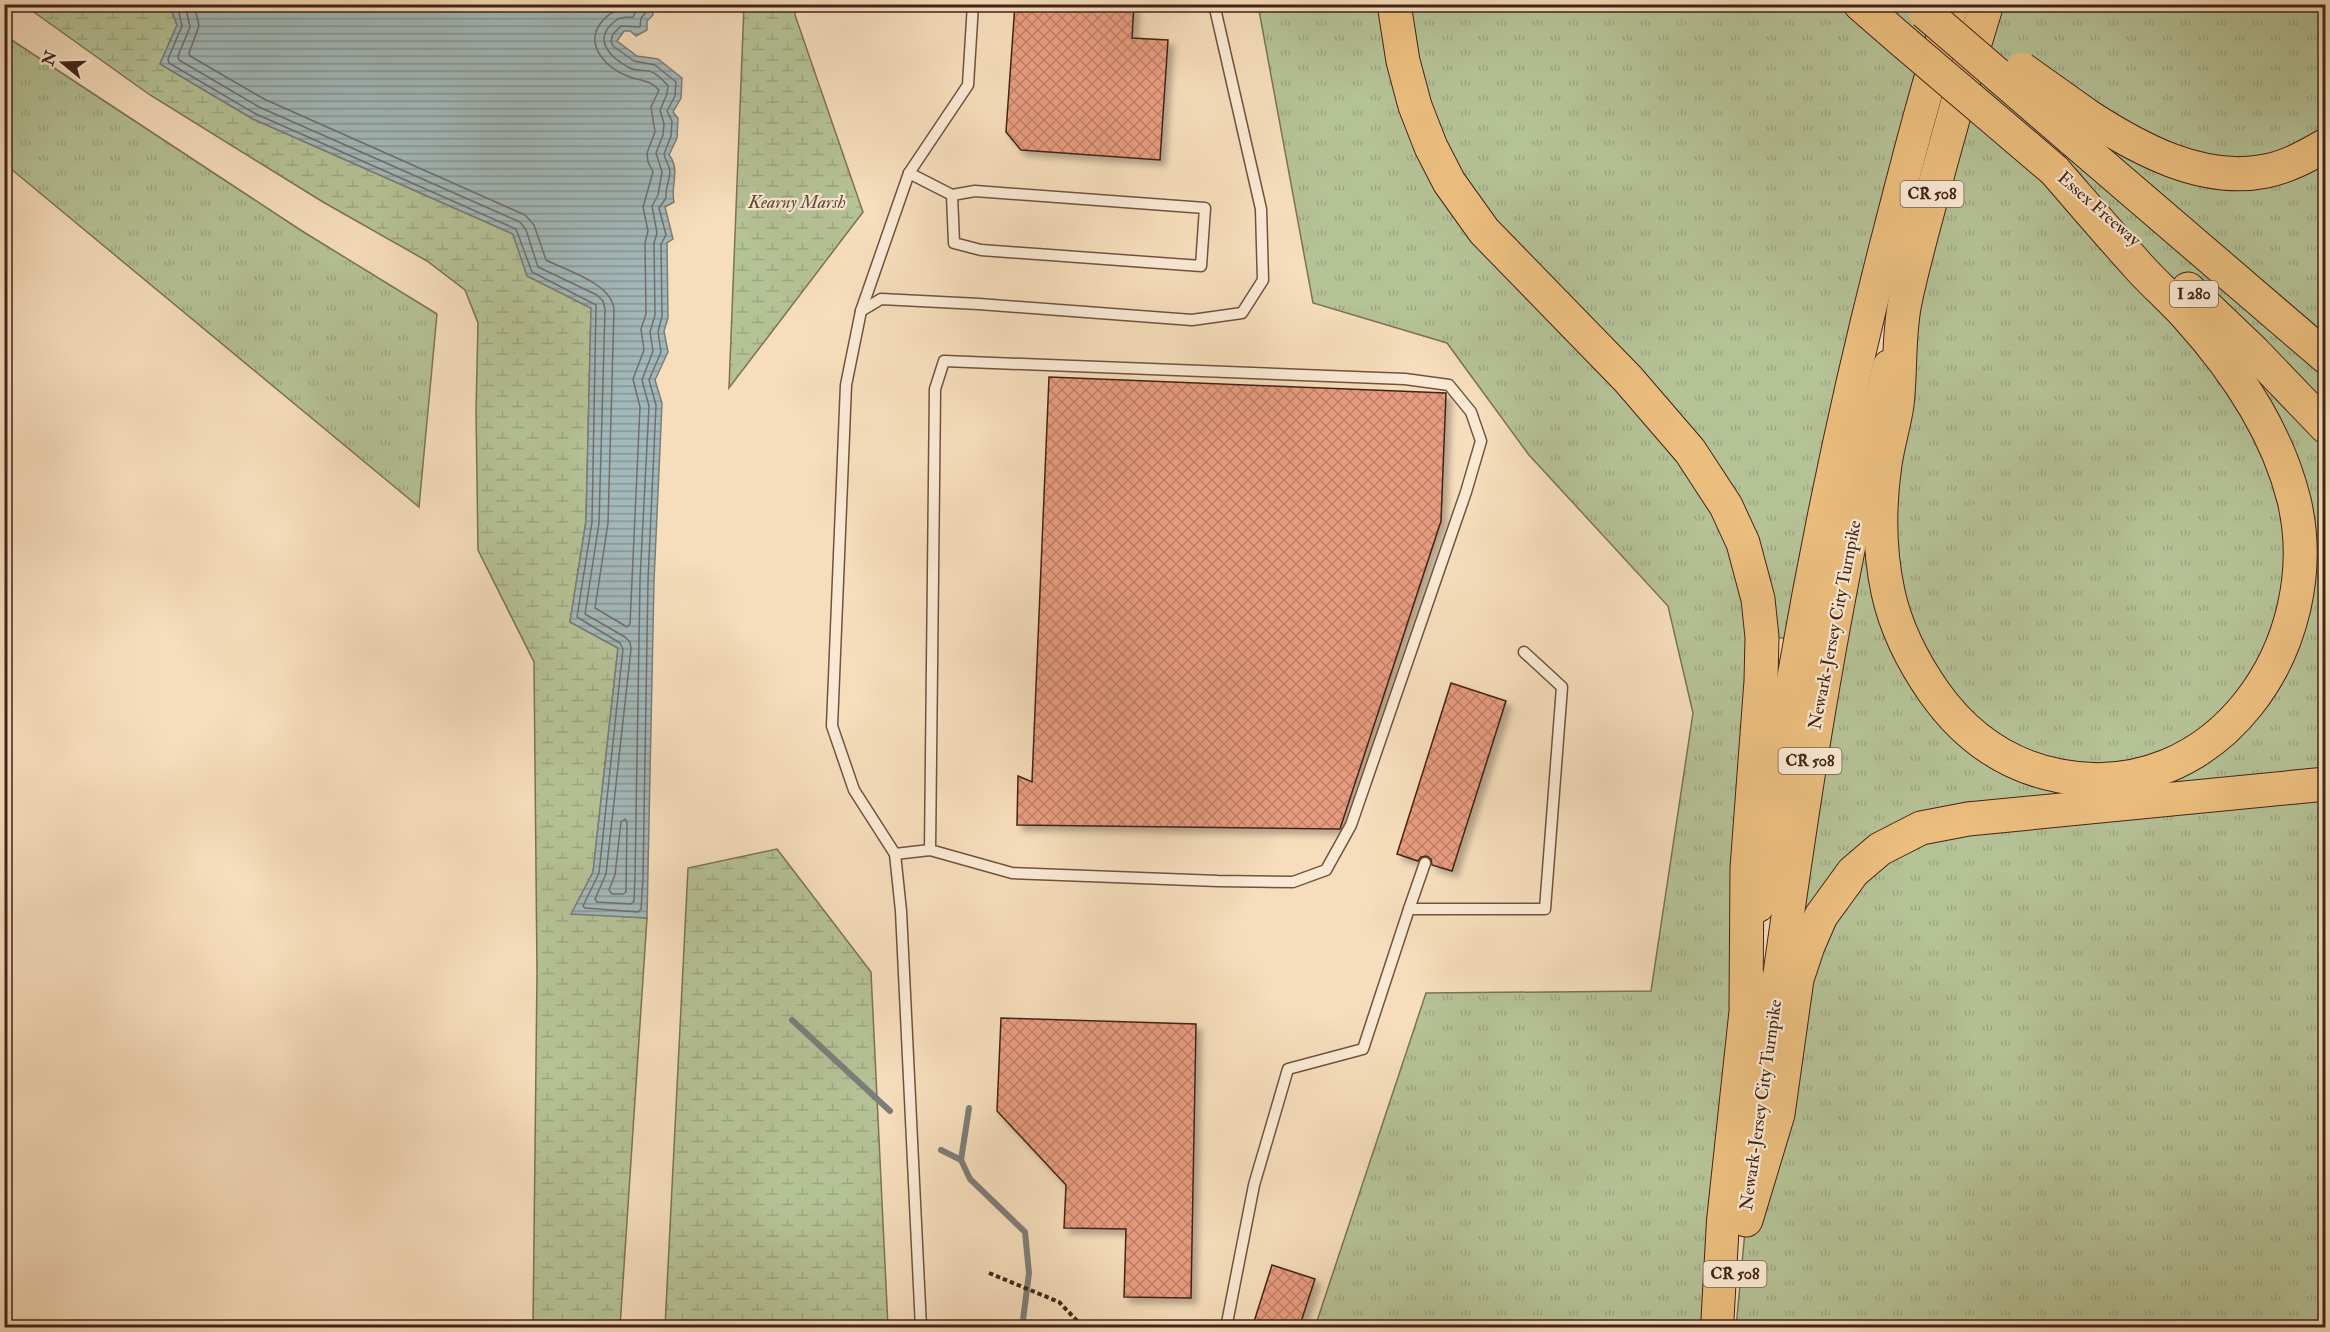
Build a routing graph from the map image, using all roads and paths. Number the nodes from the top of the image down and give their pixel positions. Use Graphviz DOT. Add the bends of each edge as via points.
graph roads {
  1 [pos="973,4"];
  2 [pos="1214,4"];
  3 [pos="1394,4"];
  4 [pos="1860,4"];
  5 [pos="1987,4"];
  6 [pos="1998,4"];
  7 [pos="1931,7"];
  8 [pos="1963,83"];
  9 [pos="2080,128"];
  10 [pos="2325,145"];
  11 [pos="2054,170"];
  12 [pos="909,173"];
  13 [pos="952,195"];
  14 [pos="1904,307"];
  15 [pos="861,311"];
  16 [pos="2325,357"];
  17 [pos="2325,427"];
  18 [pos="1524,652"];
  19 [pos="2325,784"];
  20 [pos="930,850"];
  21 [pos="895,854"];
  22 [pos="1425,863"];
  23 [pos="1409,909"];
  24 [pos="1746,1005"];
  25 [pos="1746,1220"];
  26 [pos="989,1273"];
  27 [pos="921,1328"];
  28 [pos="1084,1328"];
  29 [pos="1226,1328"];
  30 [pos="1717,1328"];
  31 [pos="1724,1328"];
  1 -- 12 [label="lane" via="968,85"];
  2 -- 15 [label="lane" via="1261,209 1263,280 1242,312 1192,320 881,300"];
  3 -- 24 [label="highway" via="1415,106 1449,182 1491,238 1628,379 1690,451 1726,506 1745,551 1758,600 1762,637 1747,868"];
  4 -- 11 [label="highway, Essex Freeway / I 280, bridge"];
  5 -- 8 [label="highway, Newark-Jersey City Turnpike / CR 508"];
  6 -- 8 [label="highway"];
  7 -- 9 [label="highway, Essex Freeway / I 280, bridge"];
  7 -- 24 [label="main road, Newark-Jersey City Turnpike / CR 508" via="1931,73 1872,299 1828,494 1780,755"];
  8 -- 14 [label="highway, Newark-Jersey City Turnpike / CR 508"];
  9 -- 10 [label="highway" via="2192,167 2223,173 2266,171"];
  9 -- 16 [label="highway, Essex Freeway / I 280"];
  11 -- 14 [label="highway" via="2227,366 2274,444 2294,503 2300,543 2299,581 2292,620 2279,655 2249,704 2197,750 2163,767 2125,776 2084,779 2049,773 2014,761 1978,740 1949,713 1924,677 1894,615 1881,540 1882,490 1896,407"];
  11 -- 17 [label="highway, Essex Freeway / I 280" via="2189,290"];
  12 -- 13 [label="lane"];
  12 -- 15 [label="lane"];
  13 -- 13 [label="lane" via="954,243 981,250 1201,266 1204,208 975,192"];
  14 -- 25 [label="main road, Newark-Jersey City Turnpike / CR 508" via="1854,529 1814,733"];
  15 -- 21 [label="lane" via="846,385 832,726 854,790"];
  18 -- 23 [label="lane" via="1562,687 1545,909"];
  19 -- 25 [label="highway" via="1968,819 1922,828 1880,849 1853,872 1836,894 1808,946 1796,988 1778,1113"];
  20 -- 20 [label="lane" via="1012,873 1293,882 1326,870 1351,825 1481,441 1471,412 1449,385 1405,379 944,361 935,389"];
  20 -- 21 [label="lane"];
  21 -- 27 [label="lane"];
  22 -- 23 [label="lane"];
  23 -- 29 [label="lane" via="1363,1049 1288,1069 1254,1185"];
  24 -- 30 [label="main road, Newark-Jersey City Turnpike / CR 508" via="1723,1221"];
  25 -- 31 [label="main road, Newark-Jersey City Turnpike / CR 508"];
  26 -- 28 [label="path" via="1059,1302"];
}
